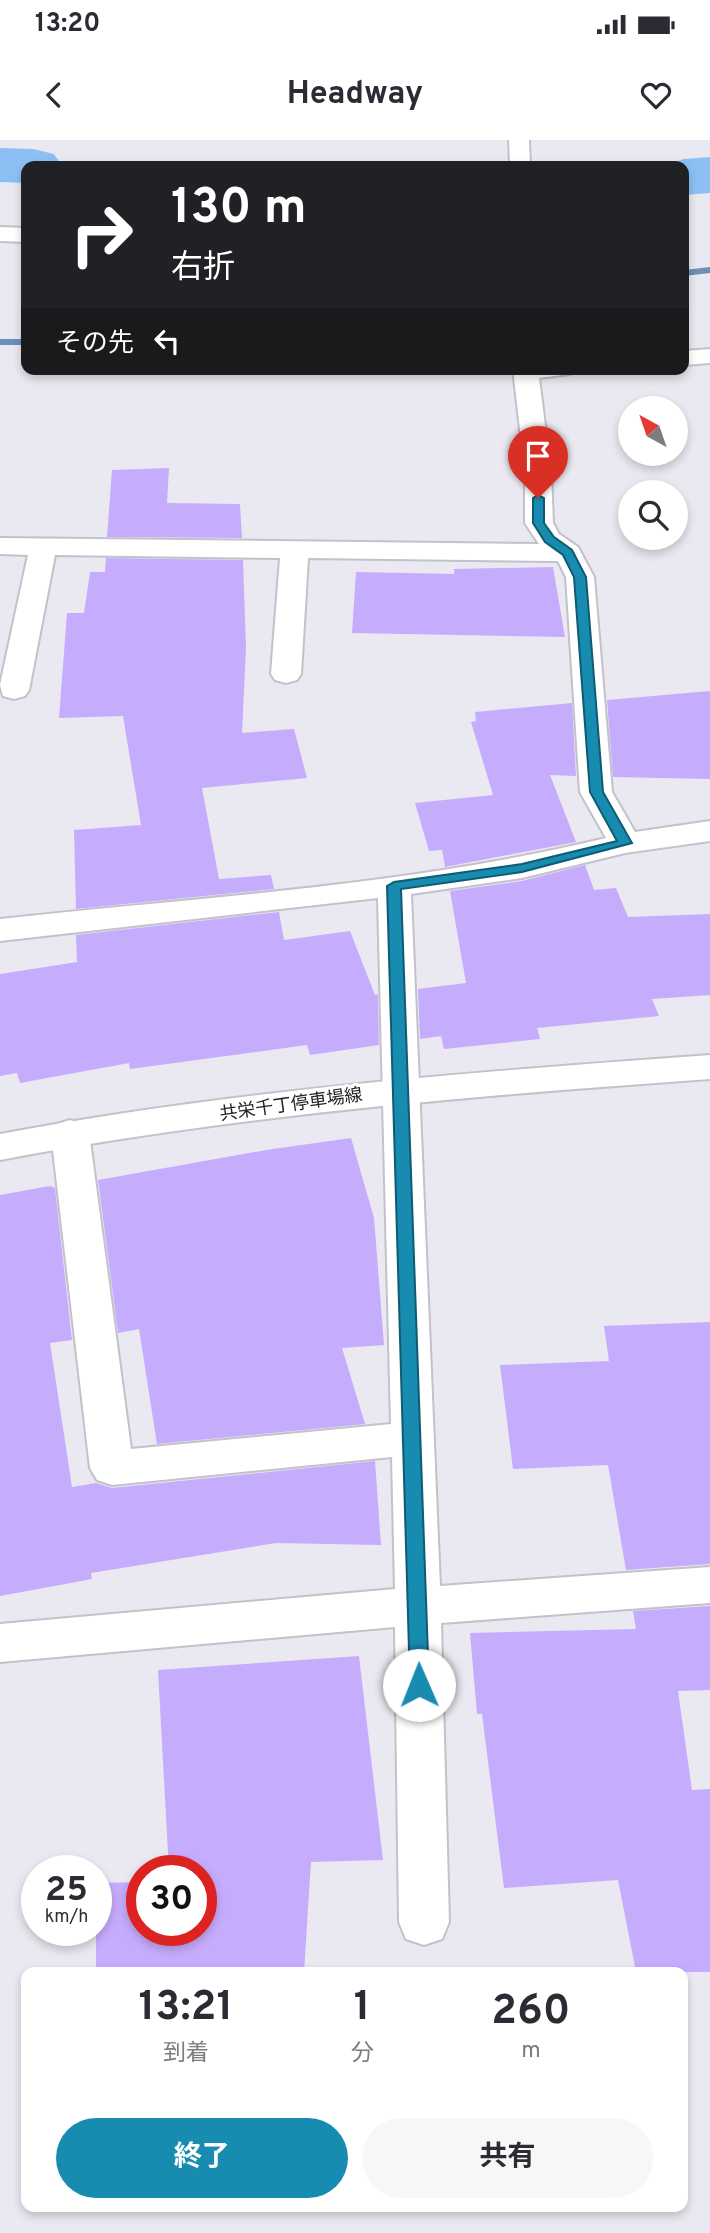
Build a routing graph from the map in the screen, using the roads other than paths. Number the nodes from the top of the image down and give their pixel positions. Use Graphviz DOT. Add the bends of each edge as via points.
graph roads {
  1 [pos="519,140"];
  2 [pos="520,161"];
  3 [pos="0,234"];
  4 [pos="21,235"];
  5 [pos="710,356"];
  6 [pos="689,358"];
  7 [pos="526,375"];
  8 [pos="0,546"];
  9 [pos="43,547"];
  10 [pos="295,550"];
  11 [pos="568,553"];
  12 [pos="286,674"];
  13 [pos="13,690"];
  14 [pos="710,831"];
  15 [pos="625,843"];
  16 [pos="394,886"];
  17 [pos="0,930"];
  18 [pos="710,1067"];
  19 [pos="401,1089"];
  20 [pos="70,1133"];
  21 [pos="0,1147"];
  22 [pos="411,1439"];
  23 [pos="710,1585"];
  24 [pos="418,1606"];
  25 [pos="0,1643"];
  26 [pos="424,1922"];
  1 -- 2 [label="street"];
  3 -- 4 [label="street"];
  5 -- 6 [label="street"];
  7 -- 11 [label="street" via="538,473 539,523 550,540"];
  8 -- 9 [label="street"];
  9 -- 10 [label="street"];
  9 -- 13 [label="street"];
  10 -- 11 [label="street"];
  10 -- 12 [label="street"];
  11 -- 15 [label="street" via="580,577 596,792"];
  14 -- 15 [label="street"];
  15 -- 16 [label="street" via="522,868"];
  16 -- 17 [label="street"];
  16 -- 19 [label="street"];
  18 -- 19 [label="street, 共栄千丁停車場線"];
  19 -- 20 [label="street, 共栄千丁停車場線"];
  19 -- 22 [label="street"];
  20 -- 21 [label="street, 共栄千丁停車場線"];
  20 -- 22 [label="street" via="111,1468"];
  22 -- 24 [label="street"];
  23 -- 24 [label="street"];
  24 -- 25 [label="street"];
  24 -- 26 [label="street"];
}
